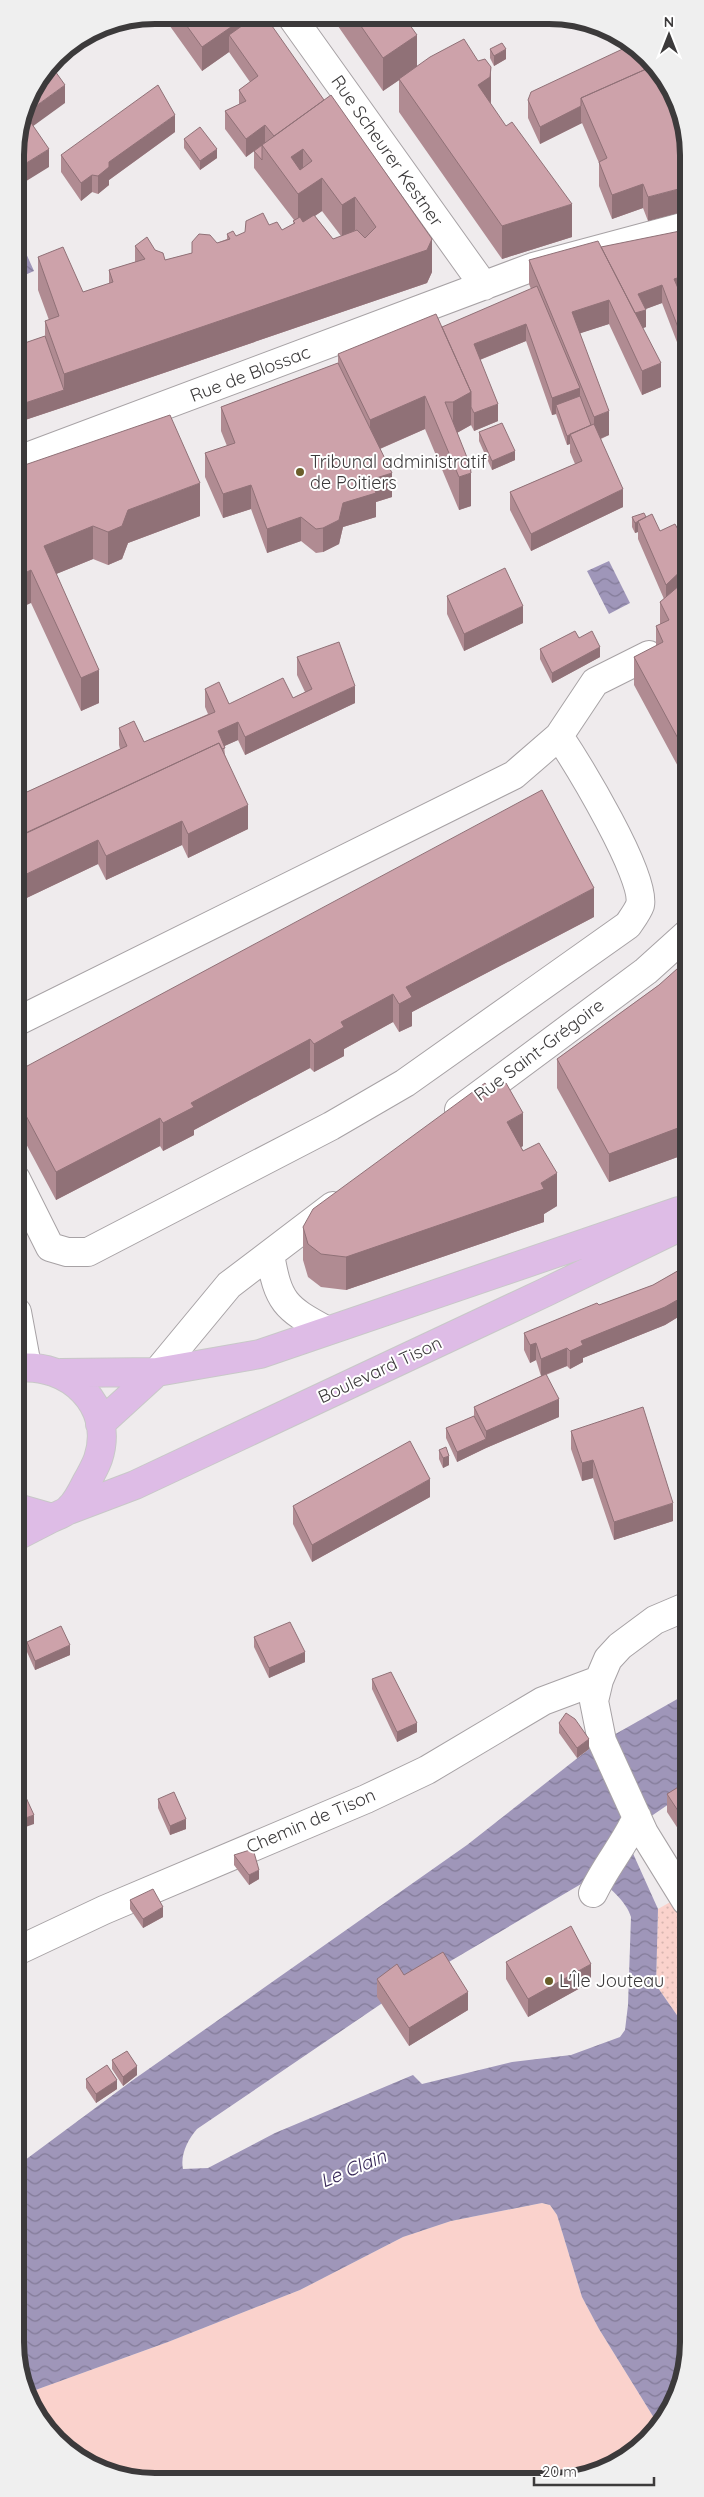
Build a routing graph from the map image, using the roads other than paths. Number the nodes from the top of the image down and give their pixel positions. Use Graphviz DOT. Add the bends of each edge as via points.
graph roads {
  1 [pos="297,24"];
  2 [pos="680,228"];
  3 [pos="484,286"];
  4 [pos="24,458"];
  5 [pos="649,655"];
  6 [pos="559,736"];
  7 [pos="680,940"];
  8 [pos="24,1018"];
  9 [pos="440,1124"];
  10 [pos="353,1191"];
  11 [pos="24,1195"];
  12 [pos="680,1211"];
  13 [pos="680,1227"];
  14 [pos="270,1254"];
  15 [pos="326,1330"];
  16 [pos="24,1367"];
  17 [pos="157,1372"];
  18 [pos="61,1373"];
  19 [pos="100,1424"];
  20 [pos="24,1509"];
  21 [pos="61,1514"];
  22 [pos="24,1532"];
  23 [pos="680,1609"];
  24 [pos="599,1680"];
  25 [pos="641,1825"];
  26 [pos="597,1886"];
  27 [pos="680,1892"];
  28 [pos="24,1948"];
  1 -- 3 [label="street, Rue Scheurer Kestner"];
  2 -- 3 [label="street, Rue de Blossac" via="533,267"];
  3 -- 4 [label="street, Rue de Blossac"];
  5 -- 6 [label="street" via="595,682"];
  6 -- 8 [label="street" via="514,775"];
  6 -- 11 [label="street" via="592,787 638,880 640,904 628,924 405,1083 331,1126 88,1252 67,1252 50,1247"];
  7 -- 9 [label="street, Rue Saint-Grégoire" via="646,970"];
  10 -- 14 [label="street"];
  12 -- 15 [label="main road"];
  13 -- 21 [label="main road, Boulevard Tison" via="135,1485"];
  14 -- 15 [label="street" via="275,1284 283,1300 299,1316"];
  14 -- 17 [label="street" via="229,1285"];
  15 -- 17 [label="main road" via="260,1354"];
  16 -- 18 [label="main road"];
  17 -- 18 [label="main road"];
  17 -- 19 [label="main road"];
  18 -- 19 [label="main road" via="82,1389 97,1411"];
  19 -- 21 [label="main road" via="98,1458 83,1490"];
  20 -- 21 [label="main road"];
  21 -- 22 [label="main road, Boulevard Tison"];
  23 -- 24 [label="street" via="655,1620 632,1636 608,1659"];
  24 -- 25 [label="street" via="594,1701 602,1741"];
  24 -- 28 [label="street, Chemin de Tison" via="543,1701 426,1770 366,1799 104,1910"];
  25 -- 26 [label="street" via="627,1840"];
  25 -- 27 [label="street"];
}
